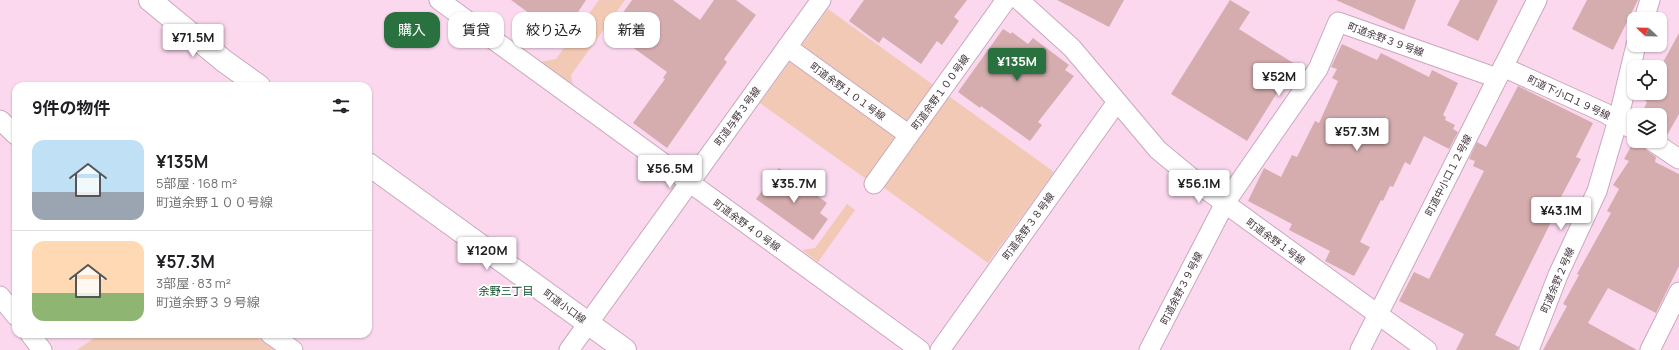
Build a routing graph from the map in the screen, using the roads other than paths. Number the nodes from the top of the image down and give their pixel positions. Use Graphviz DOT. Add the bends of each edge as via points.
graph roads {
  1 [pos="150,0"];
  2 [pos="439,0"];
  3 [pos="821,0"];
  4 [pos="1006,0"];
  5 [pos="1019,0"];
  6 [pos="1537,0"];
  7 [pos="1650,0"];
  8 [pos="1646,12"];
  9 [pos="787,47"];
  10 [pos="1634,52"];
  11 [pos="1500,73"];
  12 [pos="253,82"];
  13 [pos="1117,102"];
  14 [pos="0,120"];
  15 [pos="1618,120"];
  16 [pos="1627,126"];
  17 [pos="12,131"];
  18 [pos="909,135"];
  19 [pos="1662,148"];
  20 [pos="1679,159"];
  21 [pos="372,167"];
  22 [pos="688,183"];
  23 [pos="874,184"];
  24 [pos="1225,203"];
  25 [pos="1679,292"];
  26 [pos="0,296"];
  27 [pos="12,311"];
  28 [pos="1378,315"];
  29 [pos="587,322"];
  30 [pos="33,338"];
  31 [pos="276,338"];
  32 [pos="42,350"];
  33 [pos="293,350"];
  34 [pos="569,350"];
  35 [pos="625,350"];
  36 [pos="920,350"];
  37 [pos="940,350"];
  38 [pos="1150,350"];
  39 [pos="1360,350"];
  40 [pos="1427,350"];
  41 [pos="1529,350"];
  42 [pos="1650,350"];
  1 -- 12 [label="street"];
  2 -- 22 [label="street, 町道余野４０号線"];
  3 -- 9 [label="street, 町道与野３号線"];
  4 -- 18 [label="street, 町道余野１００号線"];
  5 -- 13 [label="street, 町道余野１号線" via="1072,48"];
  6 -- 11 [label="street, 町道中小口１２号線"];
  7 -- 8 [label="street"];
  9 -- 18 [label="street, 町道余野１０１号線"];
  9 -- 22 [label="street, 町道与野３号線"];
  10 -- 15 [label="street, 町道余野２号線"];
  11 -- 15 [label="street, 町道下小口１９号線" via="1605,112"];
  11 -- 24 [label="street, 町道余野３９号線" via="1338,22 1318,68"];
  11 -- 28 [label="street, 町道中小口１２号線"];
  13 -- 24 [label="street, 町道余野１号線" via="1158,150"];
  13 -- 37 [label="street, 町道余野３８号線"];
  14 -- 17 [label="street"];
  15 -- 16 [label="street, 町道下小口１９号線"];
  15 -- 41 [label="street, 町道余野２号線" via="1597,191 1558,275"];
  18 -- 23 [label="street, 町道余野１００号線"];
  19 -- 20 [label="street"];
  21 -- 29 [label="street, 町道小口線"];
  22 -- 29 [label="street, 町道与野３号線"];
  22 -- 36 [label="street, 町道余野４０号線"];
  24 -- 28 [label="street, 町道余野１号線"];
  24 -- 38 [label="street, 町道余野３９号線"];
  25 -- 42 [label="street"];
  26 -- 27 [label="street"];
  28 -- 39 [label="street, 町道中小口１２号線"];
  28 -- 40 [label="street, 町道余野１号線"];
  29 -- 34 [label="street, 町道与野３号線"];
  29 -- 35 [label="street, 町道小口線"];
  30 -- 32 [label="street"];
  31 -- 33 [label="street"];
}
